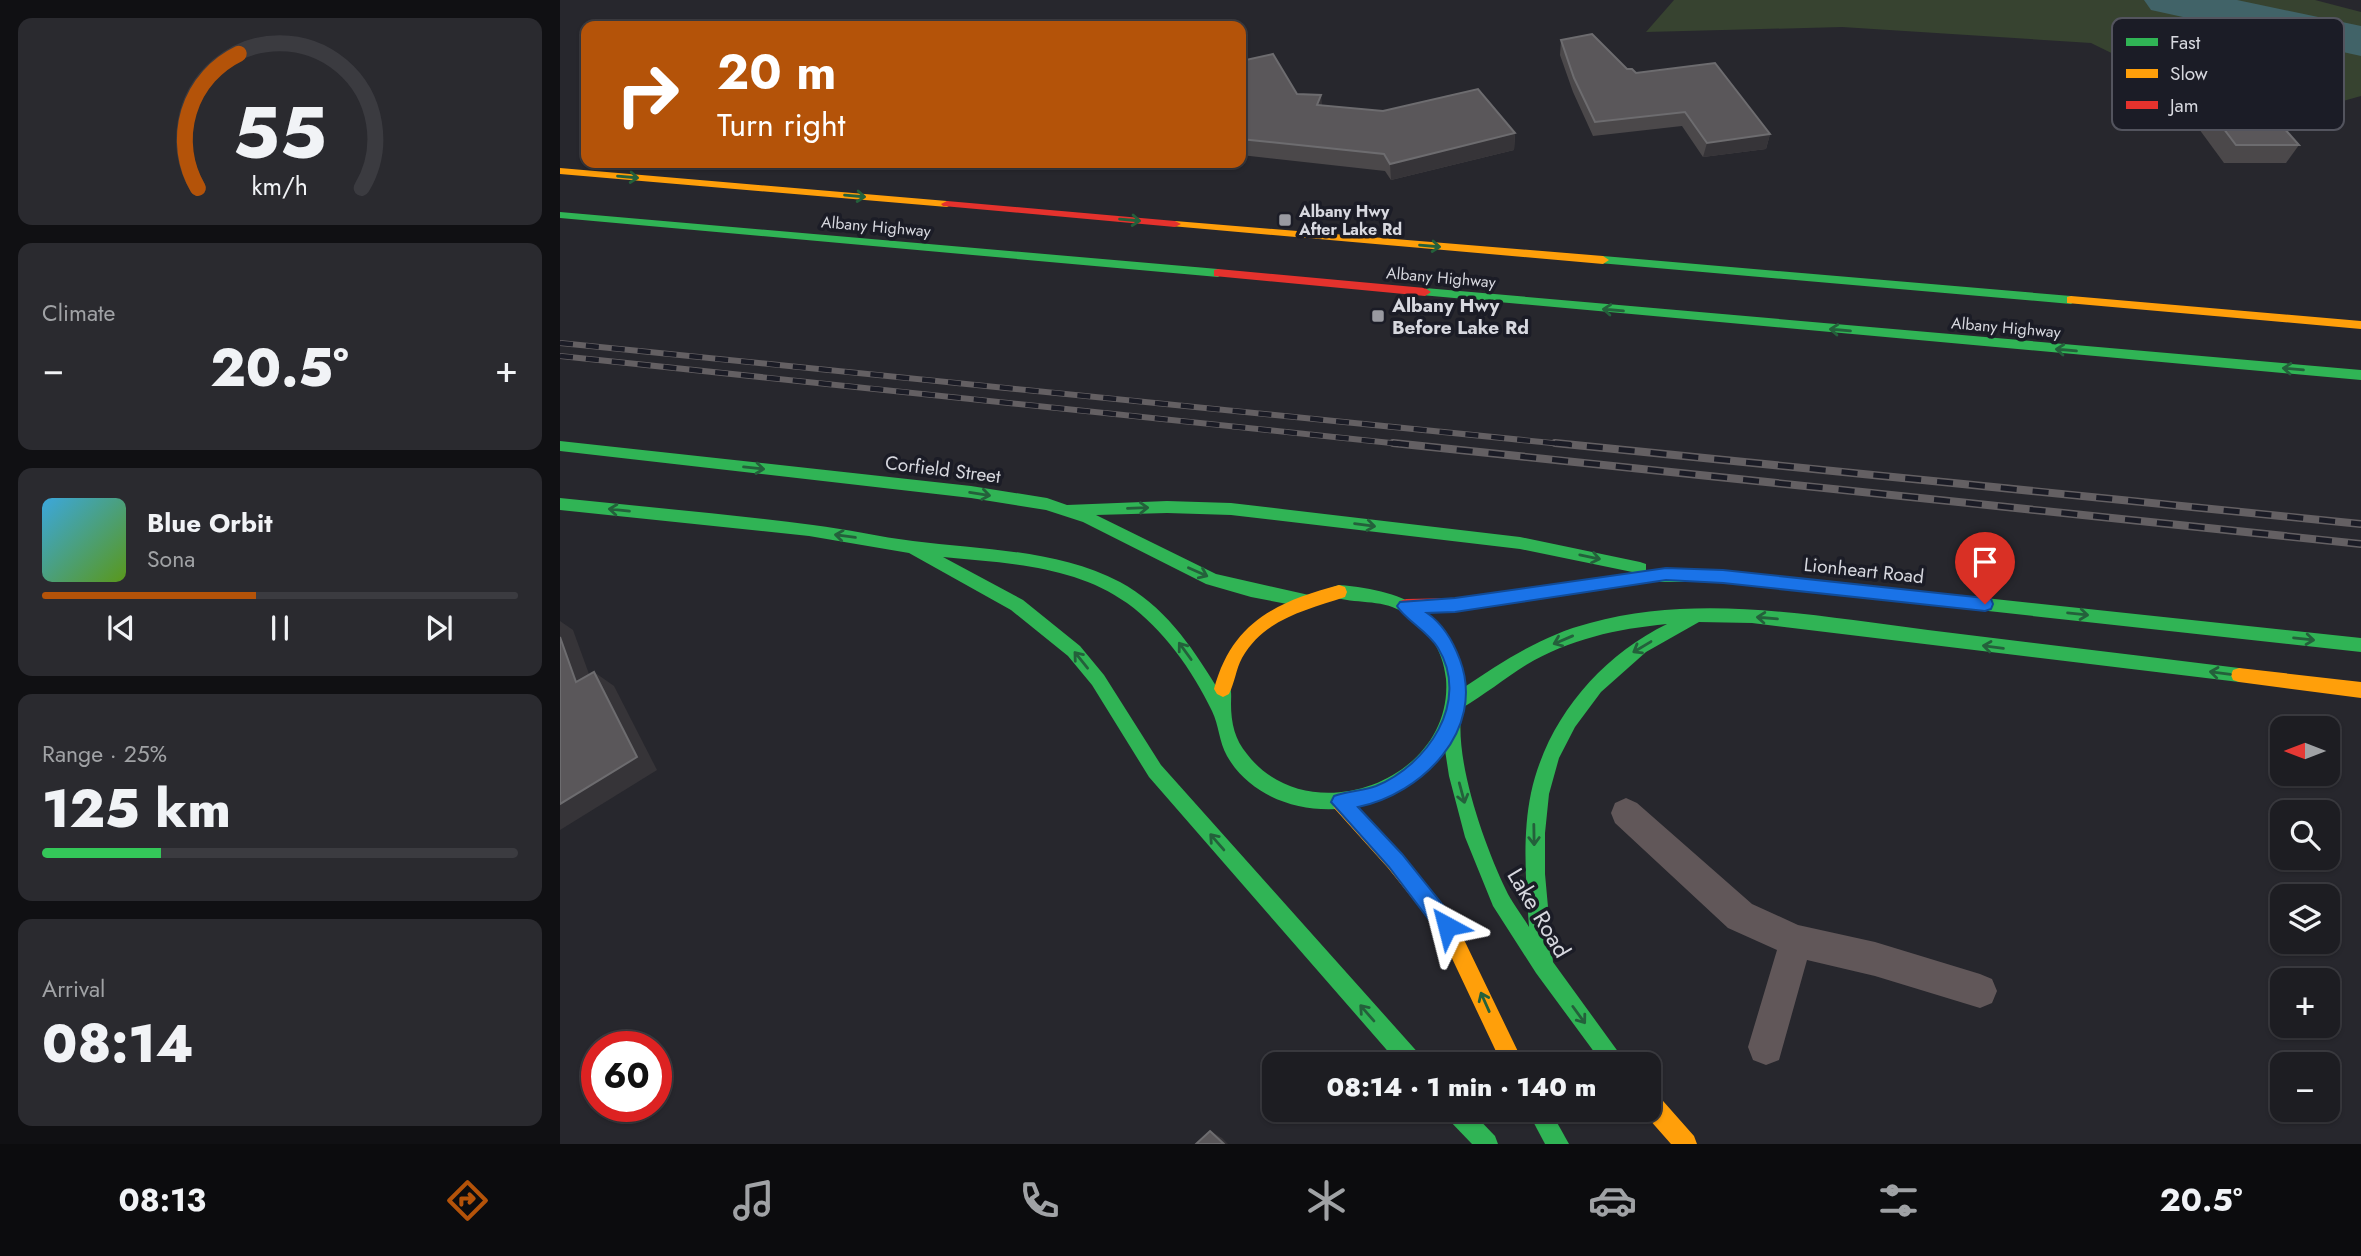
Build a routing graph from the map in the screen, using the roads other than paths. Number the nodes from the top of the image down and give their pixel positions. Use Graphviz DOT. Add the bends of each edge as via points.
graph roads {
  1 [pos="560,171"];
  2 [pos="560,215"];
  3 [pos="1075,227"];
  4 [pos="1054,260"];
  5 [pos="2361,325"];
  6 [pos="2361,375"];
  7 [pos="560,446"];
  8 [pos="560,503"];
  9 [pos="1070,510"];
  10 [pos="912,547"];
  11 [pos="1666,574"];
  12 [pos="1303,600"];
  13 [pos="1406,606"];
  14 [pos="1701,613"];
  15 [pos="2361,645"];
  16 [pos="2361,690"];
  17 [pos="1457,702"];
  18 [pos="1220,709"];
  19 [pos="1451,726"];
  20 [pos="1341,802"];
  21 [pos="1626,813"];
  22 [pos="1796,941"];
  23 [pos="1543,966"];
  24 [pos="1980,991"];
  25 [pos="1766,1047"];
  26 [pos="1402,1052"];
  27 [pos="1507,1052"];
  28 [pos="1607,1052"];
  29 [pos="1661,1116"];
  30 [pos="1466,1122"];
  31 [pos="1545,1122"];
  32 [pos="1487,1144"];
  33 [pos="1558,1144"];
  34 [pos="1686,1144"];
  1 -- 3 [label="main road, Albany Highway, one-way"];
  2 -- 4 [label="main road, Albany Highway"];
  3 -- 4 [label="main road"];
  3 -- 5 [label="main road, Albany Highway, one-way"];
  6 -- 4 [label="main road, Albany Highway, one-way"];
  7 -- 9 [label="main road, Corfield Street, one-way" via="971,492"];
  10 -- 8 [label="main road, one-way"];
  9 -- 11 [label="main road, one-way" via="1231,509 1520,543"];
  9 -- 12 [label="main road, Corfield Street, one-way" via="1202,575 1257,593"];
  18 -- 10 [label="main road, one-way" via="1170,630 1115,587 1035,559"];
  26 -- 10 [label="main road, one-way" via="1155,771 1098,680 1074,651 1017,605"];
  11 -- 13 [label="main road, Lionheart Road" via="1455,605"];
  11 -- 15 [label="main road, Lionheart Road, one-way" via="1750,579"];
  12 -- 13 [label="main road" via="1339,593 1373,595"];
  12 -- 18 [label="main road" via="1276,612 1236,653 1224,678"];
  13 -- 17 [label="main road" via="1429,623 1446,646 1456,672"];
  16 -- 14 [label="main road, one-way"];
  14 -- 17 [label="main road, one-way" via="1641,618 1583,631 1531,653"];
  14 -- 23 [label="main road, one-way" via="1634,652 1580,701 1559,730 1540,773 1534,823"];
  17 -- 19 [label="main road"];
  18 -- 20 [label="main road" via="1226,740 1243,767 1270,788 1304,800"];
  19 -- 20 [label="main road" via="1434,755 1409,778 1376,795"];
  19 -- 23 [label="main road, Lake Road, one-way" via="1474,836 1500,899"];
  27 -- 20 [label="main road, one-way" via="1447,926"];
  21 -- 22 [label="lane" via="1740,916"];
  22 -- 24 [label="lane"];
  22 -- 25 [label="lane"];
  23 -- 28 [label="main road, Lake Road, one-way"];
  29 -- 34 [label="main road"];
  30 -- 32 [label="main road"];
  31 -- 33 [label="main road"];
}
